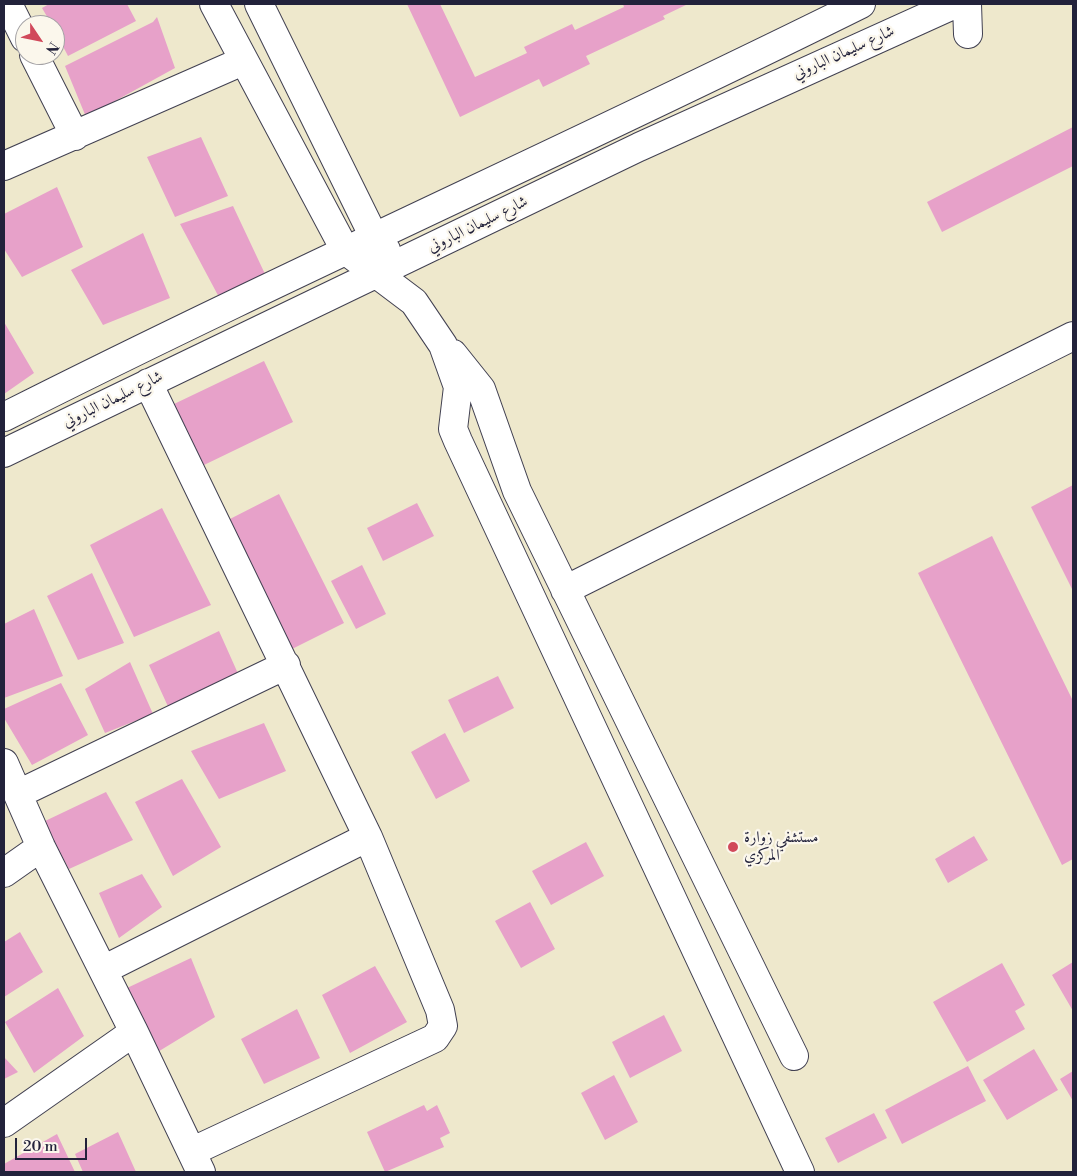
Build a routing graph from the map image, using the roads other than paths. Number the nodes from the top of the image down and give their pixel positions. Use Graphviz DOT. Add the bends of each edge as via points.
graph roads {
  1 [pos="8,4"];
  2 [pos="214,4"];
  3 [pos="259,4"];
  4 [pos="860,4"];
  5 [pos="954,4"];
  6 [pos="967,4"];
  7 [pos="827,12"];
  8 [pos="15,18"];
  9 [pos="968,34"];
  10 [pos="243,61"];
  11 [pos="39,65"];
  12 [pos="75,136"];
  13 [pos="4,166"];
  14 [pos="374,237"];
  15 [pos="345,250"];
  16 [pos="387,269"];
  17 [pos="1073,336"];
  18 [pos="443,345"];
  19 [pos="148,383"];
  20 [pos="4,417"];
  21 [pos="4,453"];
  22 [pos="565,590"];
  23 [pos="286,665"];
  24 [pos="4,763"];
  25 [pos="18,794"];
  26 [pos="368,837"];
  27 [pos="41,847"];
  28 [pos="4,873"];
  29 [pos="104,970"];
  30 [pos="134,1032"];
  31 [pos="794,1056"];
  32 [pos="4,1122"];
  33 [pos="197,1162"];
  34 [pos="800,1172"];
  1 -- 8 [label="street"];
  2 -- 10 [label="street"];
  3 -- 14 [label="street"];
  4 -- 7 [label="street, شارع سليمان الباروني"];
  5 -- 16 [label="street, شارع سليمان الباروني" via="648,143"];
  6 -- 9 [label="street"];
  7 -- 14 [label="street, شارع سليمان الباروني" via="540,160"];
  10 -- 12 [label="street"];
  10 -- 15 [label="street"];
  11 -- 12 [label="street"];
  12 -- 13 [label="street"];
  14 -- 15 [label="street, شارع سليمان الباروني"];
  14 -- 16 [label="street"];
  15 -- 16 [label="street"];
  15 -- 20 [label="street, شارع سليمان الباروني"];
  16 -- 18 [label="street"];
  16 -- 19 [label="street, شارع سليمان الباروني"];
  17 -- 22 [label="street"];
  18 -- 22 [label="street" via="464,365 481,389 517,492"];
  18 -- 34 [label="street" via="458,387 454,429 458,442"];
  19 -- 21 [label="street, شارع سليمان الباروني"];
  19 -- 23 [label="street"];
  22 -- 31 [label="street"];
  23 -- 25 [label="street"];
  23 -- 26 [label="street"];
  24 -- 25 [label="street"];
  25 -- 27 [label="street"];
  26 -- 29 [label="street"];
  26 -- 33 [label="street" via="440,1010 442,1026 435,1038"];
  27 -- 28 [label="street"];
  27 -- 29 [label="street"];
  29 -- 30 [label="street"];
  30 -- 32 [label="street"];
  30 -- 33 [label="street"];
}
